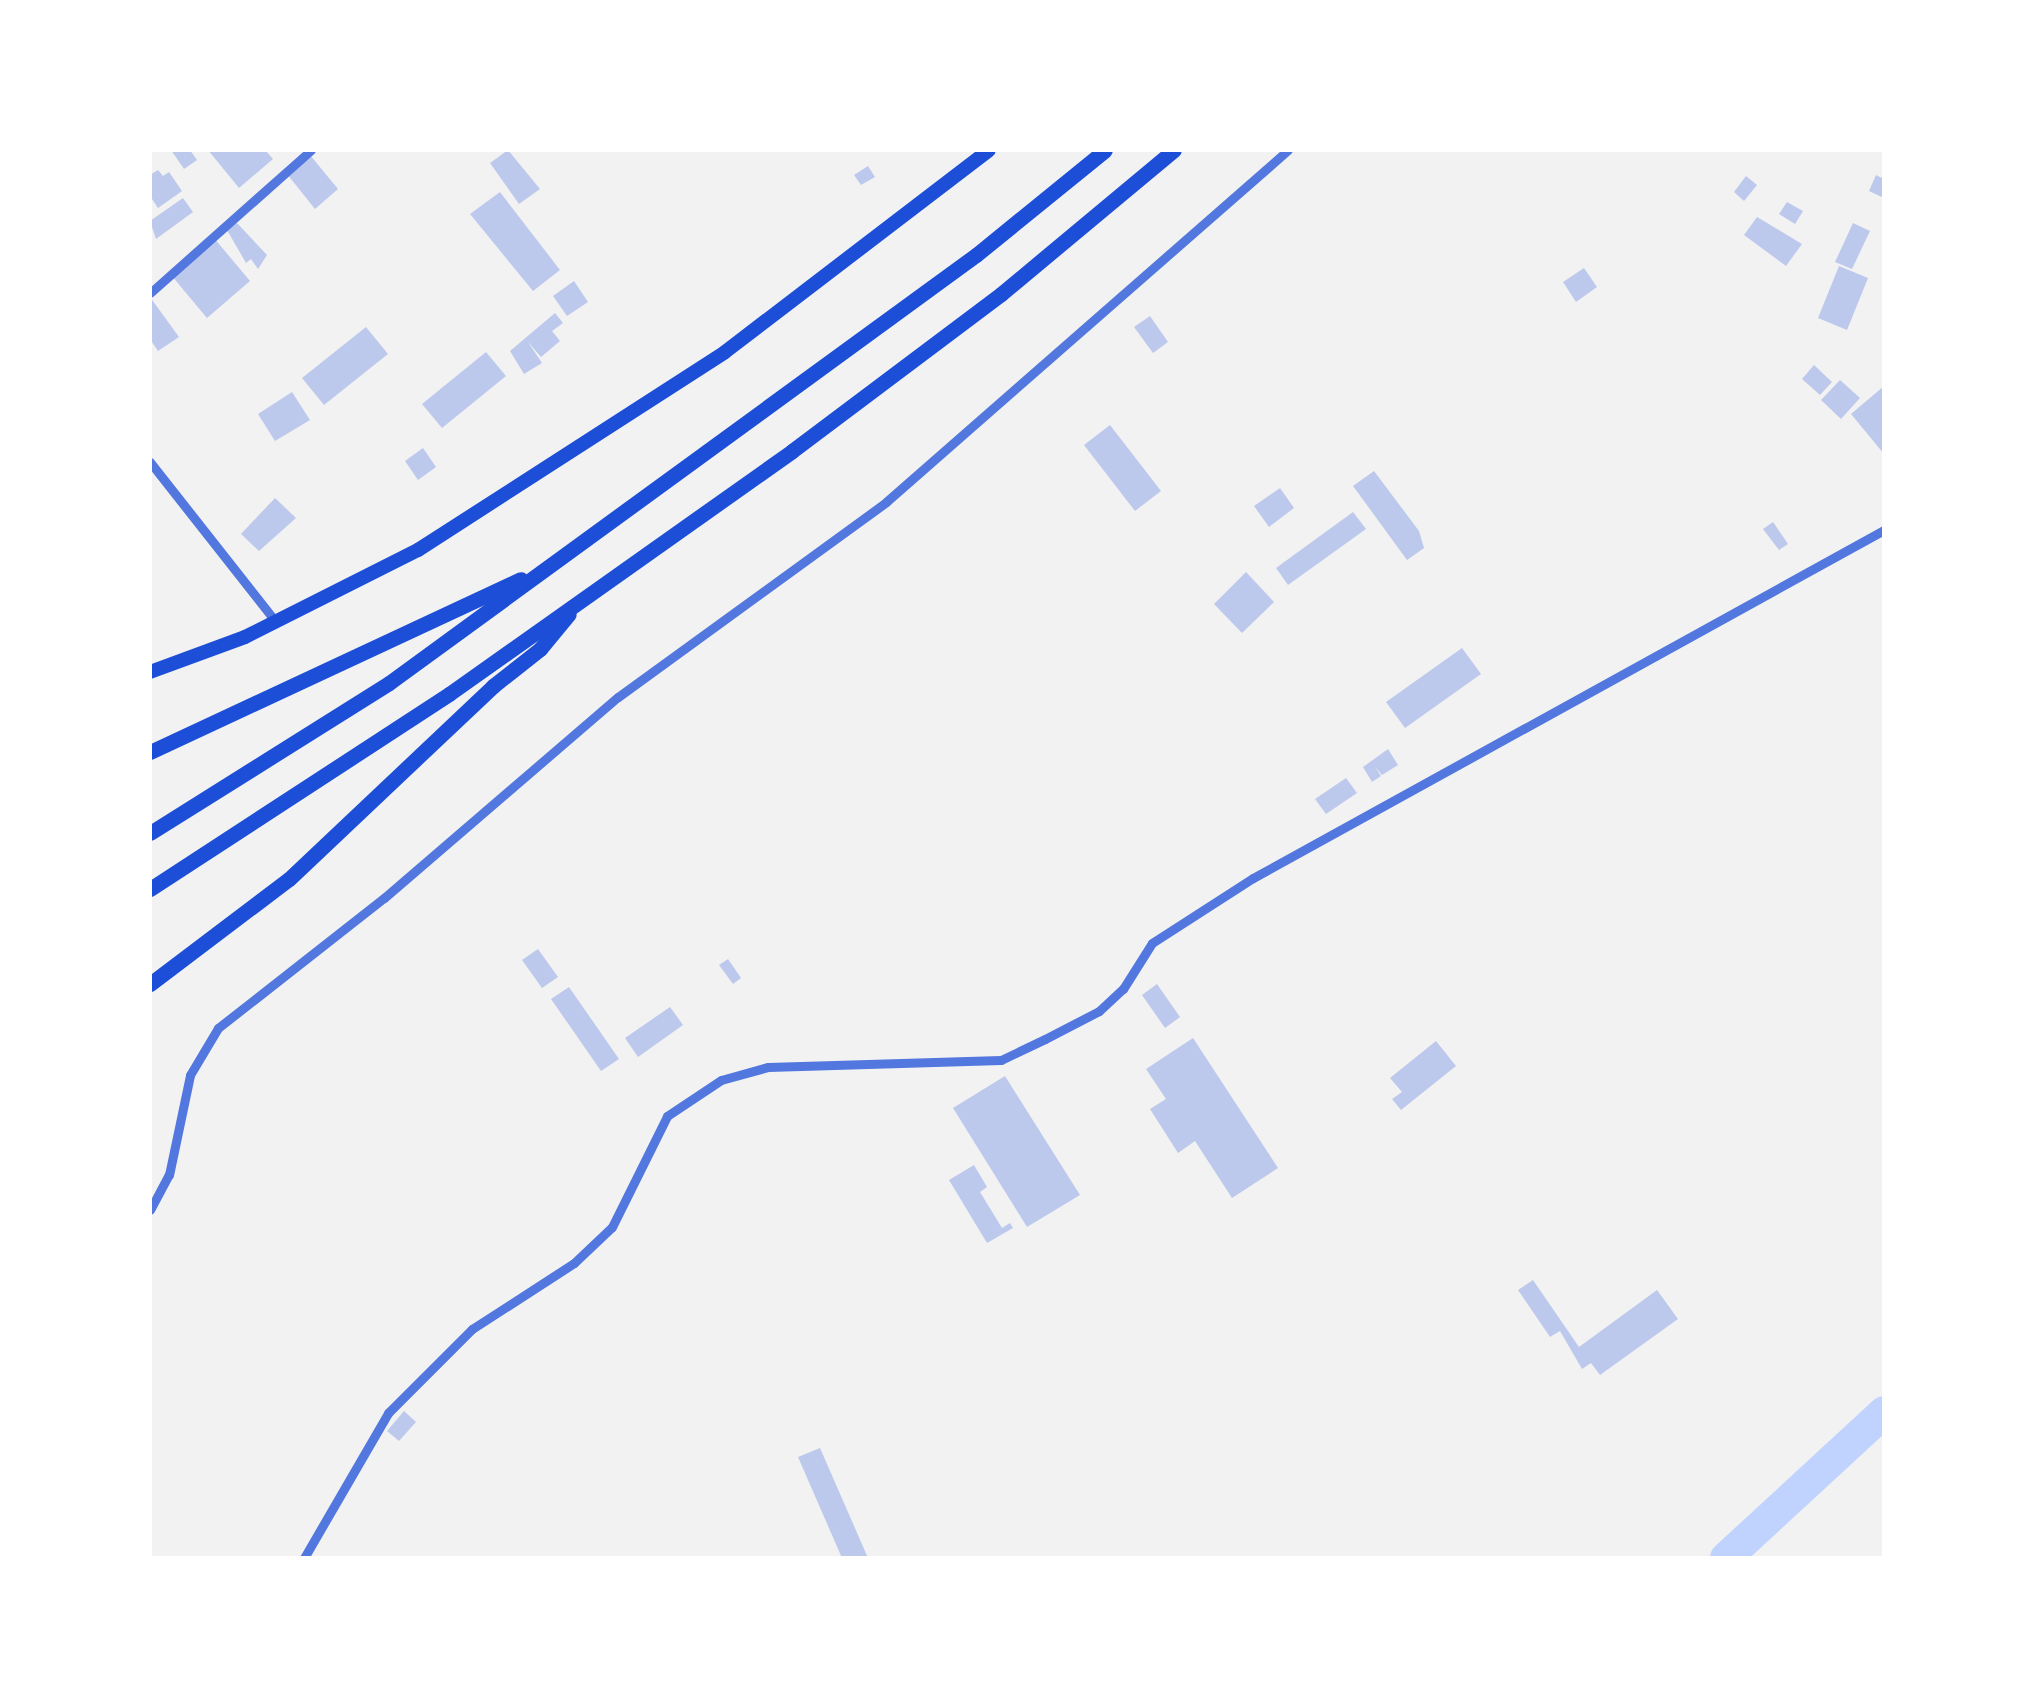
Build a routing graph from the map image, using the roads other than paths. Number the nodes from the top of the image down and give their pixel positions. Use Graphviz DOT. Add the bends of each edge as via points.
graph roads {
  1 [pos="311,150"];
  2 [pos="989,150"];
  3 [pos="1105,150"];
  4 [pos="1174,150"];
  5 [pos="1288,150"];
  6 [pos="150,292"];
  7 [pos="150,462"];
  8 [pos="1884,530"];
  9 [pos="552,565"];
  10 [pos="583,598"];
  11 [pos="276,622"];
  12 [pos="150,672"];
  13 [pos="150,752"];
  14 [pos="150,832"];
  15 [pos="150,889"];
  16 [pos="150,984"];
  17 [pos="150,1210"];
  18 [pos="304,1558"];
  1 -- 6 [label="street"];
  2 -- 11 [label="main road" via="840,268 624,420 418,550"];
  3 -- 9 [label="highway" via="976,255"];
  4 -- 10 [label="highway" via="1001,294"];
  5 -- 17 [label="street" via="886,502 618,696 384,898 218,1028 190,1075 169,1175"];
  7 -- 11 [label="street"];
  8 -- 18 [label="street" via="1253,878 1152,944 1123,989 1098,1011 1030,1046 1000,1060 848,1060 768,1067 721,1080 667,1116 612,1227 574,1263 472,1329 388,1413"];
  9 -- 13 [label="highway"];
  9 -- 14 [label="highway" via="389,684"];
  10 -- 15 [label="highway"];
  10 -- 16 [label="highway" via="540,649 492,686 330,844"];
  11 -- 12 [label="main road"];
}
